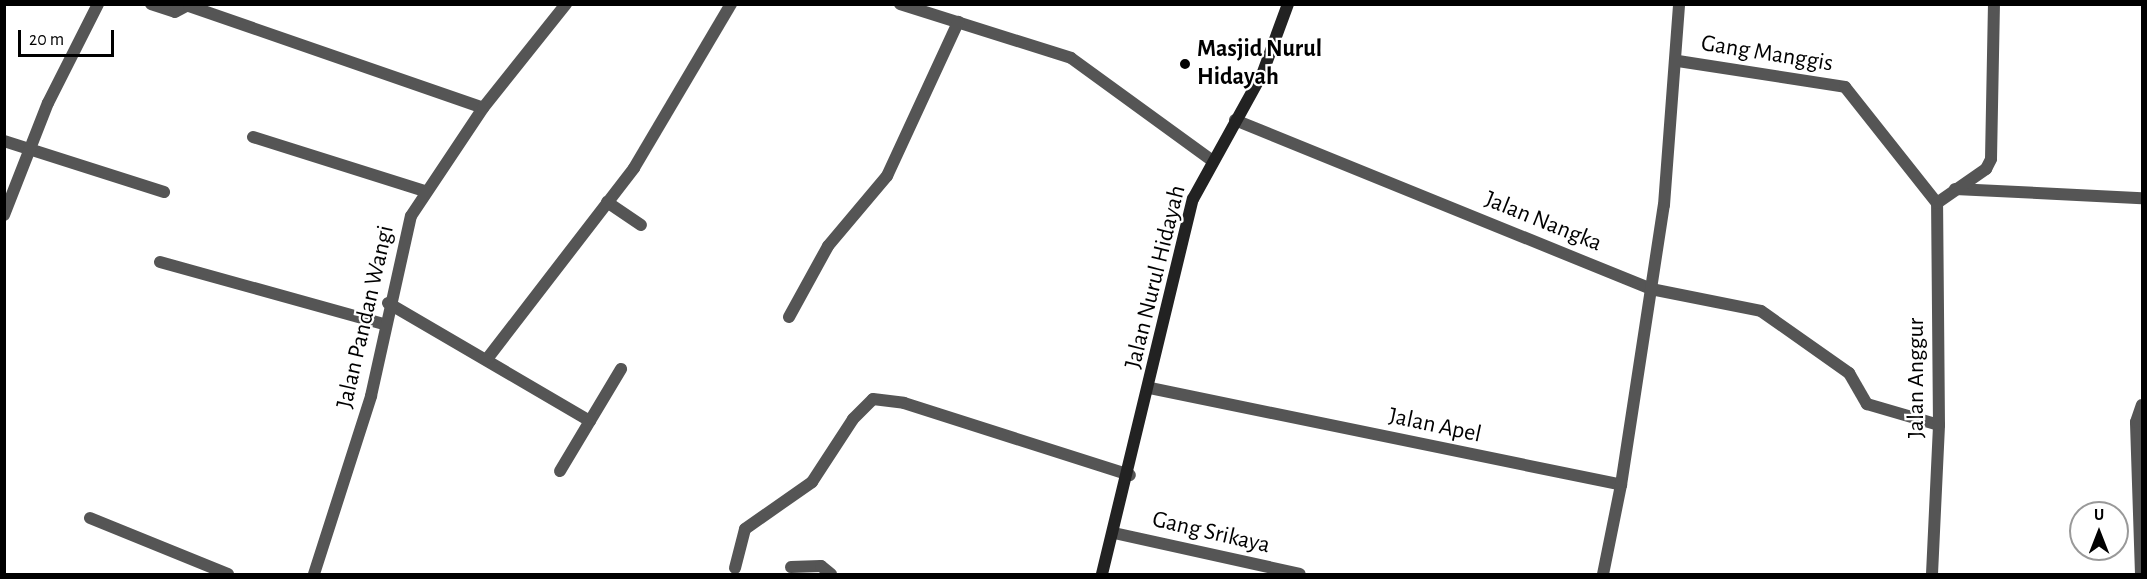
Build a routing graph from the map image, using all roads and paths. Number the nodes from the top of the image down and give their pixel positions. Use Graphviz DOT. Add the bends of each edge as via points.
graph roads {
  1 [pos="98,4"];
  2 [pos="151,4"];
  3 [pos="566,4"];
  4 [pos="731,4"];
  5 [pos="900,4"];
  6 [pos="1288,4"];
  7 [pos="1679,4"];
  8 [pos="1994,4"];
  9 [pos="190,5"];
  10 [pos="958,22"];
  11 [pos="1678,61"];
  12 [pos="483,108"];
  13 [pos="1235,120"];
  14 [pos="253,137"];
  15 [pos="4,141"];
  16 [pos="29,148"];
  17 [pos="1210,159"];
  18 [pos="1955,189"];
  19 [pos="424,191"];
  20 [pos="164,192"];
  21 [pos="2142,198"];
  22 [pos="607,202"];
  23 [pos="1937,203"];
  24 [pos="4,215"];
  25 [pos="641,225"];
  26 [pos="160,262"];
  27 [pos="1651,289"];
  28 [pos="388,303"];
  29 [pos="789,317"];
  30 [pos="383,324"];
  31 [pos="487,359"];
  32 [pos="621,369"];
  33 [pos="1150,388"];
  34 [pos="2142,405"];
  35 [pos="590,421"];
  36 [pos="1939,425"];
  37 [pos="560,471"];
  38 [pos="1130,475"];
  39 [pos="1621,485"];
  40 [pos="90,518"];
  41 [pos="1114,533"];
  42 [pos="791,567"];
  43 [pos="735,568"];
  44 [pos="228,574"];
  45 [pos="314,574"];
  46 [pos="831,574"];
  47 [pos="1102,574"];
  48 [pos="1300,574"];
  49 [pos="1603,574"];
  50 [pos="1932,574"];
  51 [pos="2141,574"];
  1 -- 16 [label="street"];
  2 -- 9 [label="street" via="175,12"];
  3 -- 12 [label="street, Jalan Pandan Wangi"];
  4 -- 22 [label="street" via="634,168"];
  5 -- 10 [label="street"];
  6 -- 13 [label="street, Jalan Nurul Hidayah" via="1263,72"];
  7 -- 11 [label="street, Gang Manggis"];
  8 -- 18 [label="street" via="1991,159 1986,169"];
  9 -- 12 [label="street"];
  10 -- 17 [label="street" via="1071,58"];
  10 -- 29 [label="street" via="892,167 828,246"];
  11 -- 23 [label="street, Gang Manggis" via="1845,87"];
  11 -- 27 [label="street, Gang Manggis"];
  12 -- 19 [label="street, Jalan Pandan Wangi"];
  13 -- 17 [label="street, Jalan Nurul Hidayah"];
  13 -- 27 [label="street, Jalan Nangka"];
  14 -- 19 [label="street"];
  15 -- 16 [label="street"];
  16 -- 20 [label="street"];
  16 -- 24 [label="street"];
  17 -- 33 [label="street, Jalan Nurul Hidayah" via="1193,199"];
  18 -- 21 [label="street"];
  18 -- 23 [label="street"];
  19 -- 28 [label="street, Jalan Pandan Wangi" via="400,248"];
  22 -- 25 [label="street"];
  22 -- 31 [label="street"];
  23 -- 36 [label="street, Jalan Anggur"];
  26 -- 30 [label="street"];
  27 -- 36 [label="street, Jalan Nangka" via="1761,311 1849,373 1867,404"];
  27 -- 39 [label="street"];
  28 -- 30 [label="street, Jalan Pandan Wangi"];
  28 -- 31 [label="street"];
  30 -- 45 [label="street, Jalan Pandan Wangi" via="371,396"];
  31 -- 35 [label="street"];
  32 -- 35 [label="street"];
  33 -- 38 [label="street, Jalan Nurul Hidayah"];
  33 -- 39 [label="street, Jalan Apel"];
  34 -- 51 [label="street" via="2136,422"];
  35 -- 37 [label="street"];
  36 -- 50 [label="street, Jalan Anggur"];
  38 -- 41 [label="street, Jalan Nurul Hidayah"];
  38 -- 43 [label="street" via="904,403 873,399 853,419 812,482 745,529"];
  39 -- 49 [label="street"];
  40 -- 44 [label="street"];
  41 -- 47 [label="street, Jalan Nurul Hidayah"];
  41 -- 48 [label="street, Gang Srikaya"];
  42 -- 46 [label="street" via="821,566"];
}
